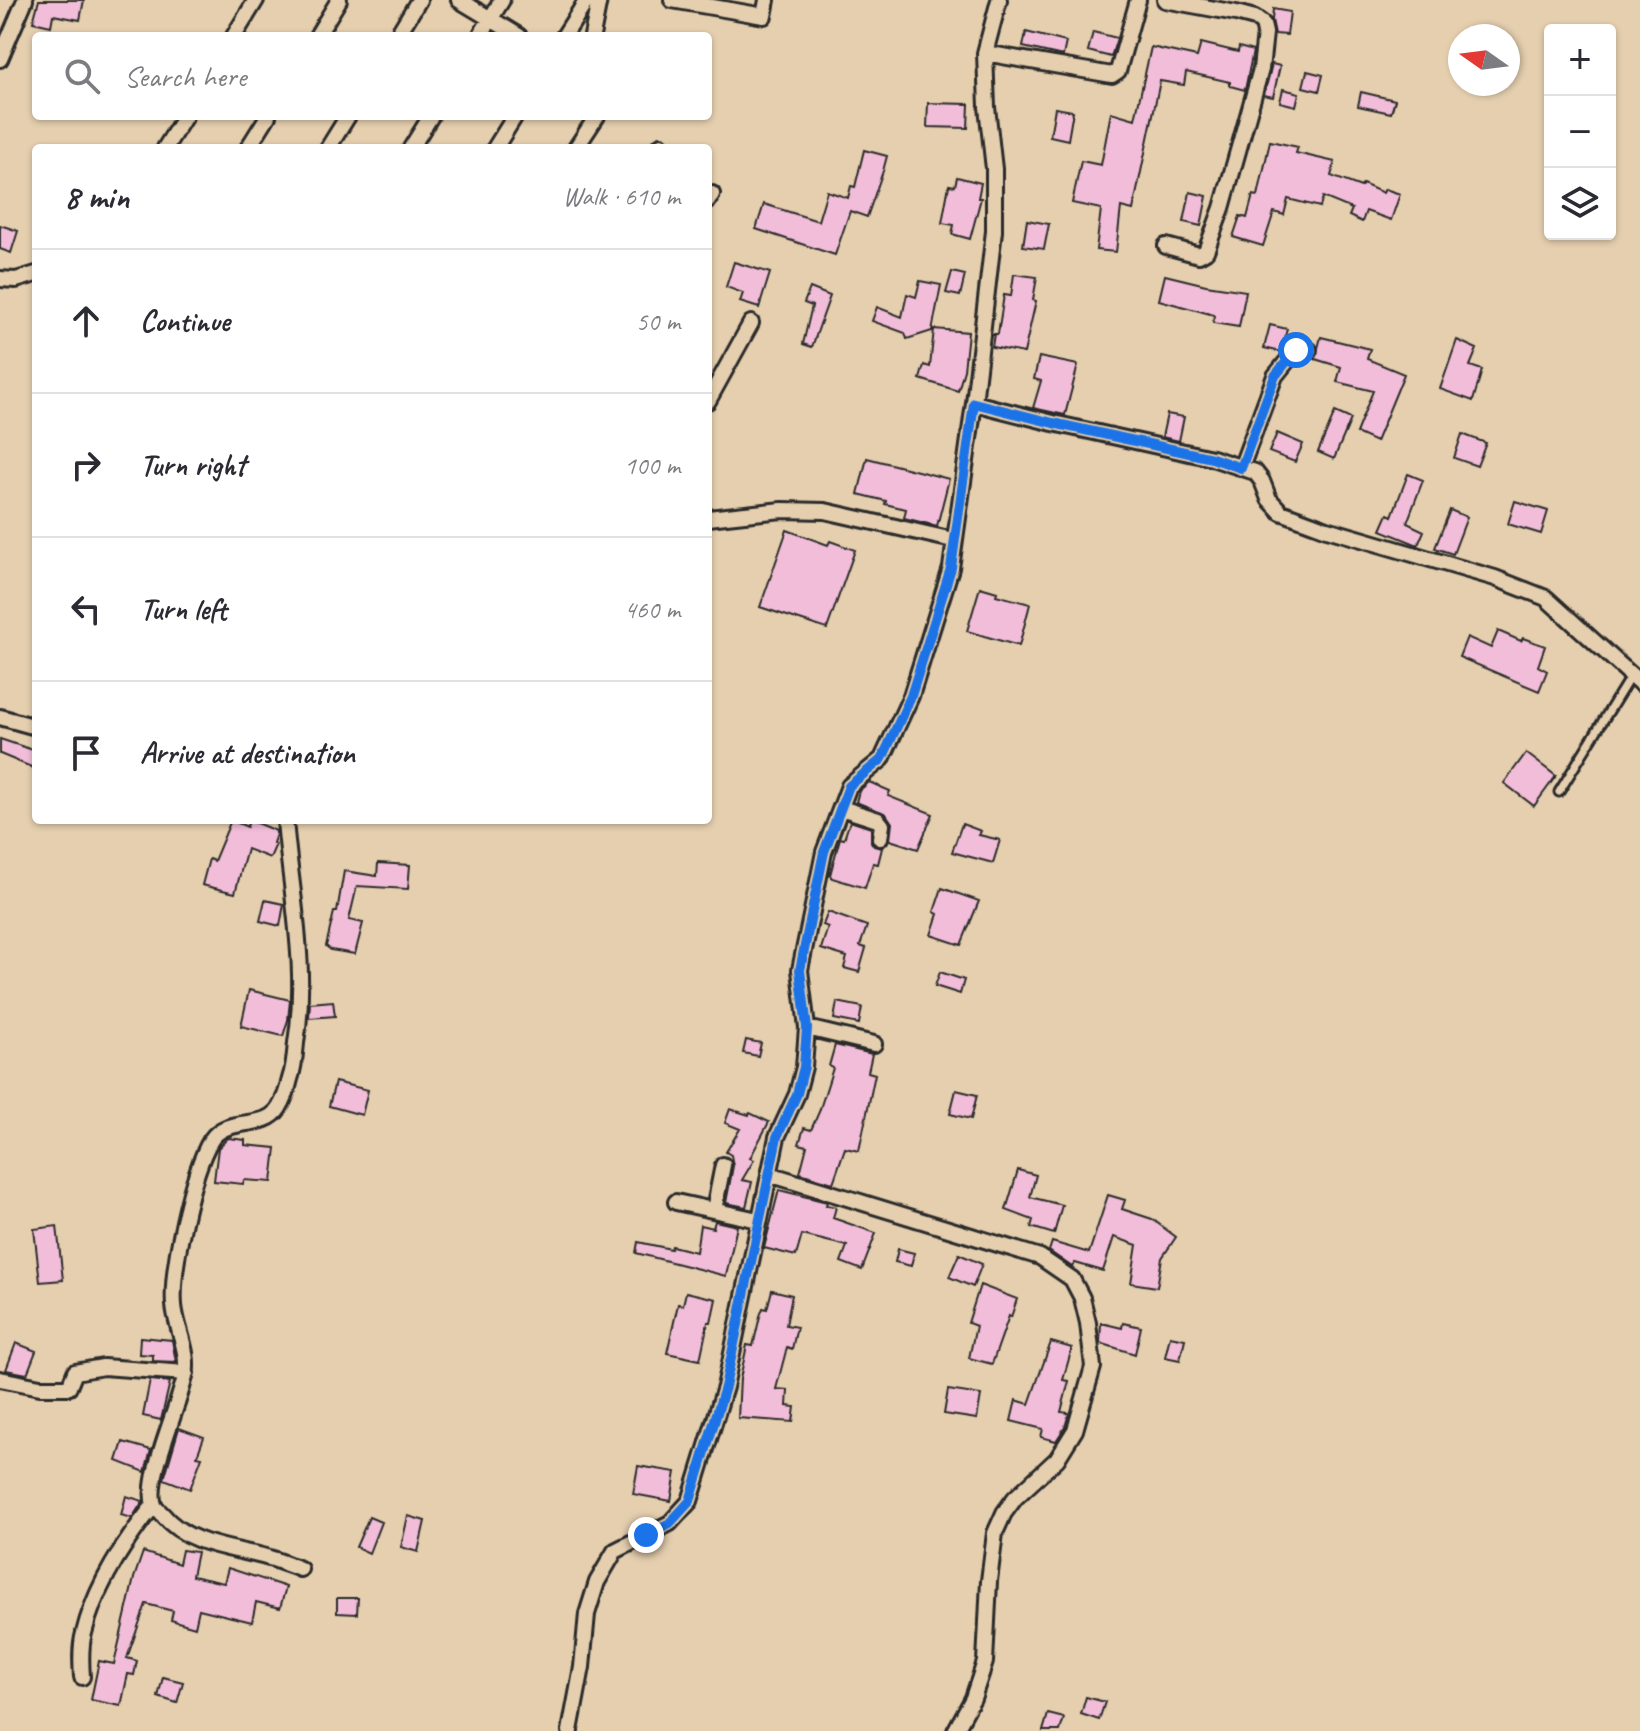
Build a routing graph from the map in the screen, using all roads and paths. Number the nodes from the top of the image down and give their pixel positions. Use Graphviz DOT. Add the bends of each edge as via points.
graph roads {
  1 [pos="25,0"];
  2 [pos="256,0"];
  3 [pos="339,0"];
  4 [pos="419,0"];
  5 [pos="459,0"];
  6 [pos="502,0"];
  7 [pos="587,0"];
  8 [pos="599,0"];
  9 [pos="672,0"];
  10 [pos="767,0"];
  11 [pos="999,0"];
  12 [pos="1138,0"];
  13 [pos="1165,0"];
  14 [pos="490,19"];
  15 [pos="236,32"];
  16 [pos="319,32"];
  17 [pos="399,32"];
  18 [pos="482,32"];
  19 [pos="512,32"];
  20 [pos="567,32"];
  21 [pos="593,32"];
  22 [pos="985,53"];
  23 [pos="0,59"];
  24 [pos="182,120"];
  25 [pos="266,120"];
  26 [pos="346,120"];
  27 [pos="428,120"];
  28 [pos="512,120"];
  29 [pos="594,120"];
  30 [pos="168,144"];
  31 [pos="250,144"];
  32 [pos="330,144"];
  33 [pos="414,144"];
  34 [pos="498,144"];
  35 [pos="579,144"];
  36 [pos="1166,246"];
  37 [pos="32,275"];
  38 [pos="0,279"];
  39 [pos="751,323"];
  40 [pos="1309,350"];
  41 [pos="712,372"];
  42 [pos="721,378"];
  43 [pos="712,394"];
  44 [pos="974,403"];
  45 [pos="1241,468"];
  46 [pos="712,518"];
  47 [pos="953,540"];
  48 [pos="1635,680"];
  49 [pos="0,717"];
  50 [pos="32,726"];
  51 [pos="1559,792"];
  52 [pos="841,808"];
  53 [pos="280,824"];
  54 [pos="880,838"];
  55 [pos="807,1028"];
  56 [pos="874,1044"];
  57 [pos="723,1165"];
  58 [pos="769,1174"];
  59 [pos="676,1202"];
  60 [pos="714,1210"];
  61 [pos="758,1220"];
  62 [pos="186,1373"];
  63 [pos="0,1379"];
  64 [pos="154,1505"];
  65 [pos="300,1569"];
  66 [pos="82,1677"];
  67 [pos="570,1731"];
  68 [pos="955,1731"];
  1 -- 23 [label="street"];
  2 -- 15 [label="street"];
  3 -- 16 [label="street"];
  4 -- 17 [label="street"];
  5 -- 14 [label="street"];
  6 -- 14 [label="street"];
  7 -- 20 [label="street"];
  8 -- 21 [label="street"];
  9 -- 10 [label="street" via="764,16"];
  11 -- 22 [label="street"];
  12 -- 22 [label="street" via="1118,71 1112,75"];
  13 -- 36 [label="street" via="1255,18 1263,24 1266,45 1206,251 1201,255"];
  14 -- 18 [label="street"];
  14 -- 19 [label="street"];
  22 -- 44 [label="street" via="994,231"];
  24 -- 30 [label="street"];
  25 -- 31 [label="street"];
  26 -- 32 [label="street"];
  27 -- 33 [label="street"];
  28 -- 34 [label="street"];
  29 -- 35 [label="street"];
  37 -- 38 [label="street"];
  39 -- 42 [label="street"];
  40 -- 45 [label="street" via="1296,350 1275,376"];
  41 -- 42 [label="street"];
  42 -- 43 [label="street"];
  44 -- 45 [label="street"];
  44 -- 47 [label="street"];
  45 -- 48 [label="street" via="1255,472 1281,512 1546,598"];
  46 -- 47 [label="street" via="825,511"];
  47 -- 52 [label="street" via="951,568 911,696 882,759 849,786"];
  48 -- 51 [label="lane"];
  49 -- 50 [label="street"];
  52 -- 54 [label="street" via="878,820"];
  52 -- 55 [label="street" via="824,852 800,970"];
  53 -- 62 [label="street" via="302,975 291,1077 279,1109 220,1130 199,1169 174,1276 174,1309"];
  55 -- 56 [label="street"];
  55 -- 58 [label="street" via="797,1094 777,1137"];
  57 -- 60 [label="street"];
  58 -- 61 [label="street"];
  58 -- 68 [label="street" via="1040,1257 1072,1279 1082,1298 1093,1367 1075,1430 1057,1459 1015,1498 995,1533 985,1662"];
  59 -- 60 [label="street"];
  60 -- 61 [label="street"];
  61 -- 67 [label="street" via="725,1387 690,1501 670,1523 615,1551 597,1582 587,1614"];
  62 -- 63 [label="street" via="103,1367 75,1372 69,1387"];
  62 -- 64 [label="street" via="154,1470"];
  64 -- 65 [label="street" via="192,1539"];
  64 -- 66 [label="street" via="91,1609 83,1636"];
}
